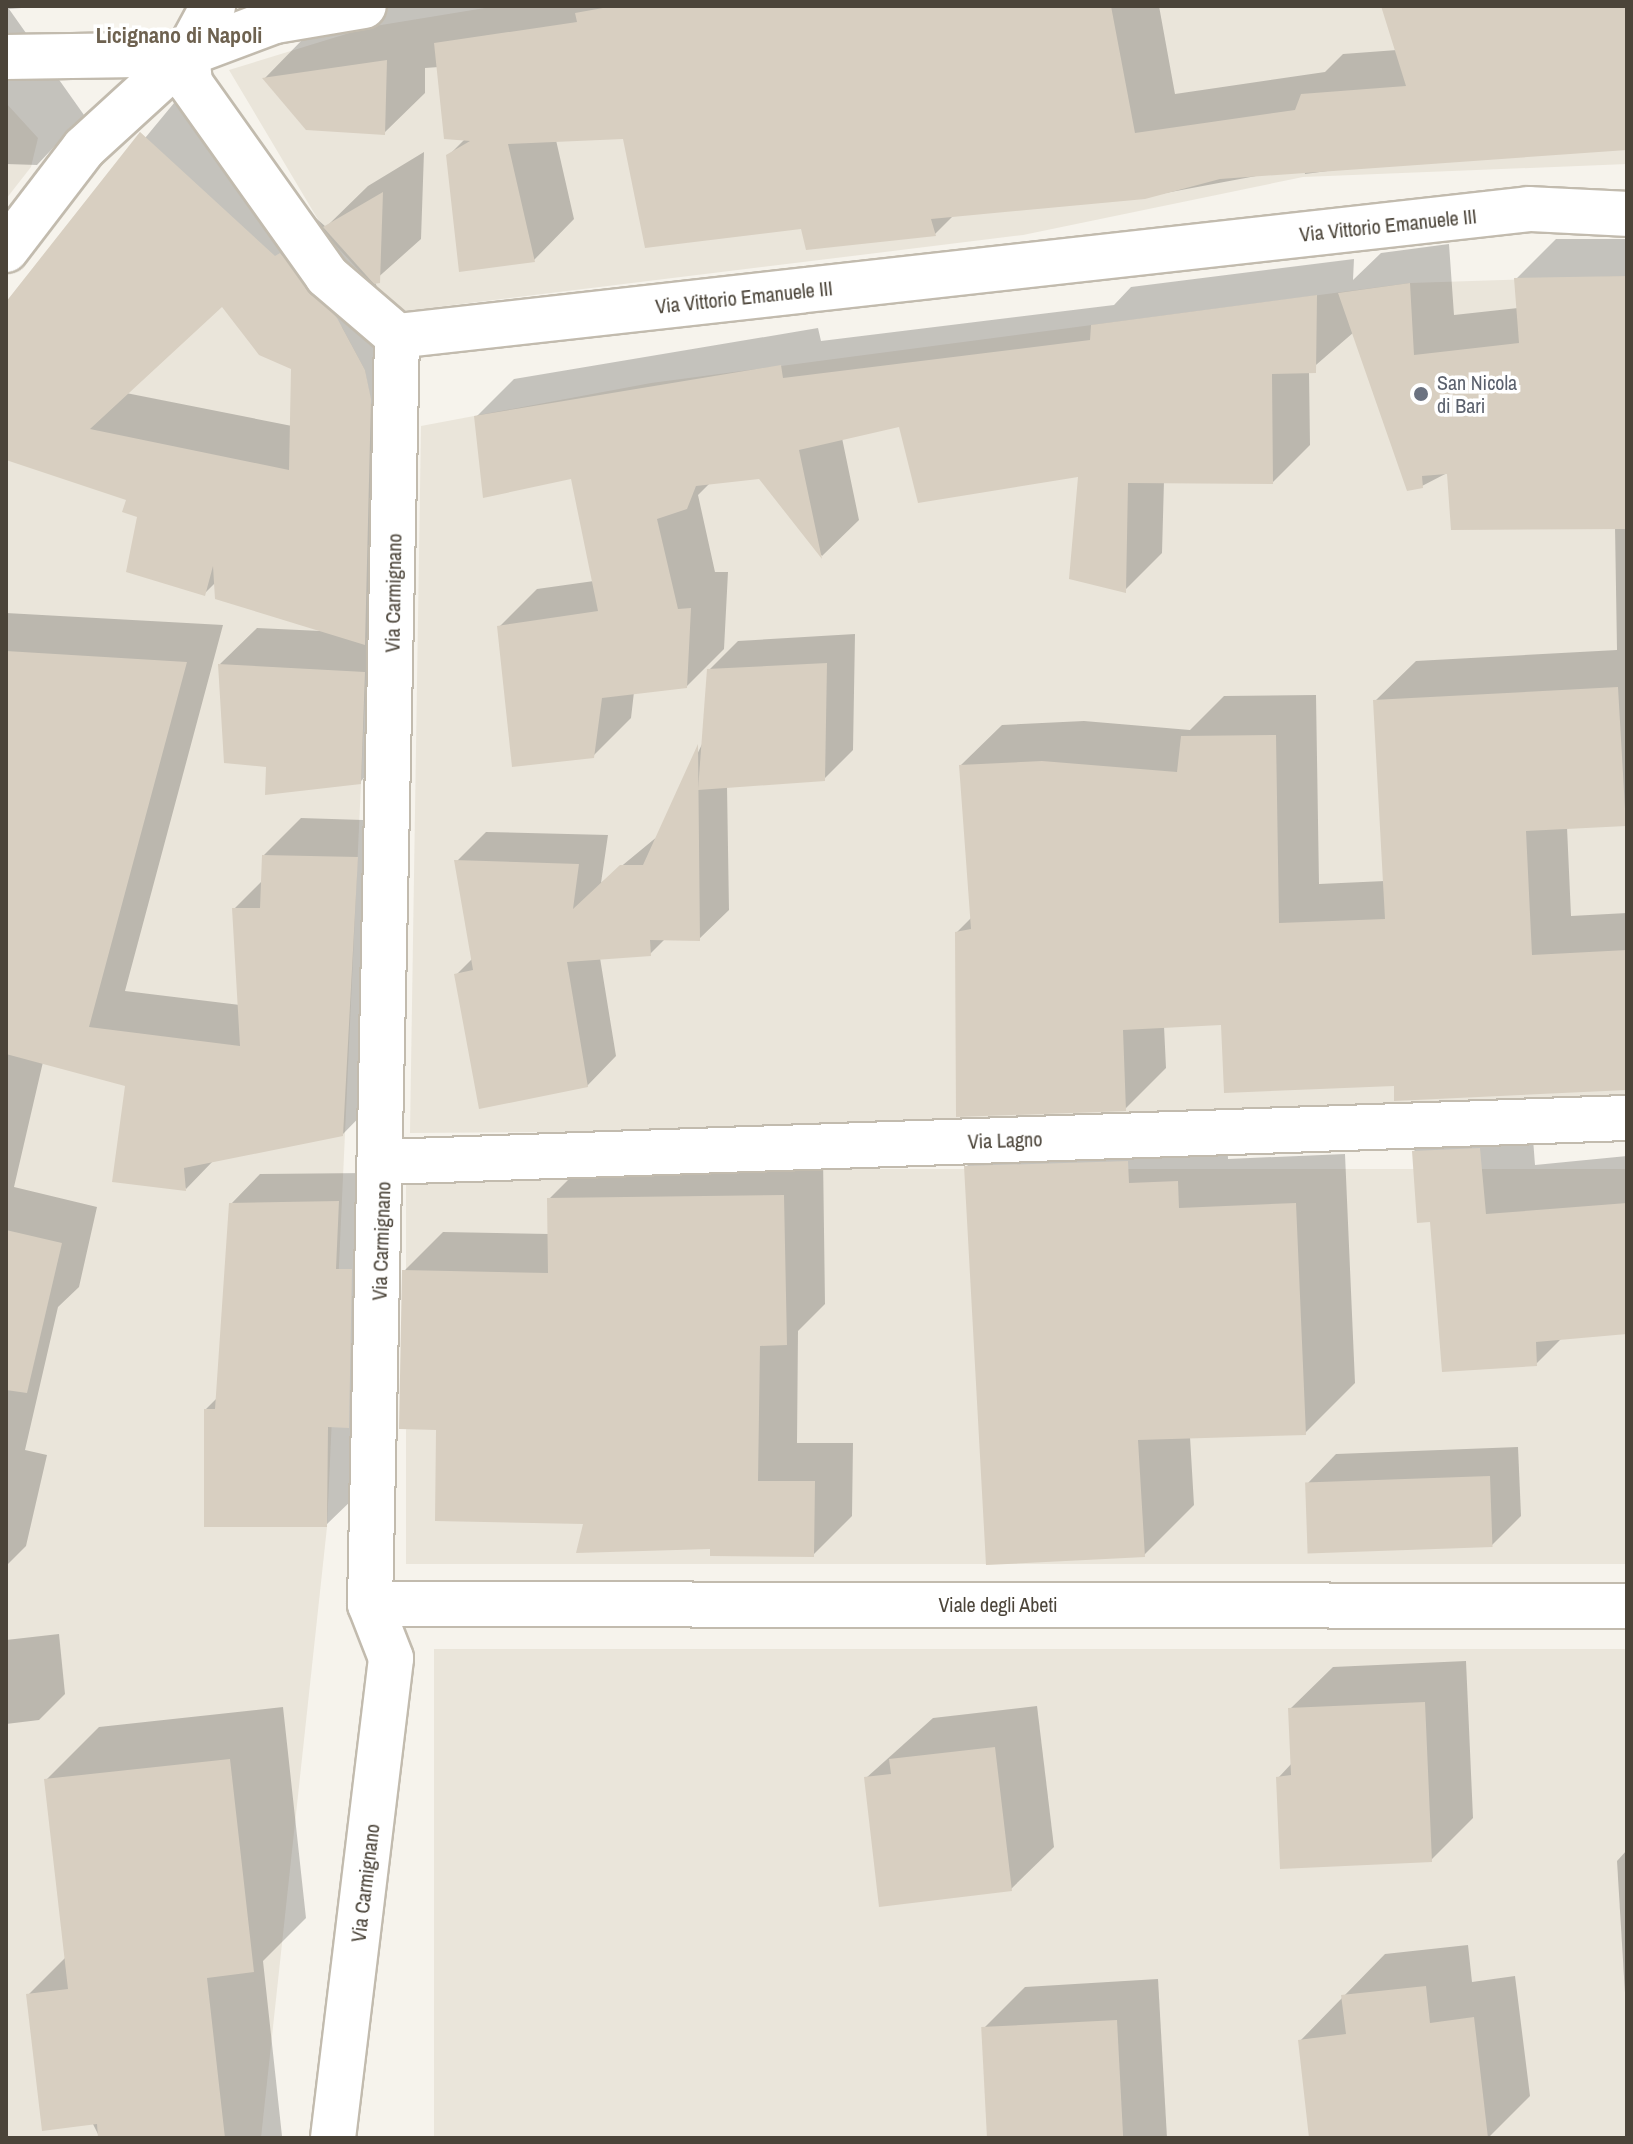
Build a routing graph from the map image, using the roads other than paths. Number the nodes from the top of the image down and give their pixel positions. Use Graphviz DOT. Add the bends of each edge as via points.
graph roads {
  1 [pos="213,6"];
  2 [pos="364,6"];
  3 [pos="187,54"];
  4 [pos="6,57"];
  5 [pos="1627,214"];
  6 [pos="6,250"];
  7 [pos="397,336"];
  8 [pos="1627,1118"];
  9 [pos="384,1162"];
  10 [pos="370,1604"];
  11 [pos="1627,1606"];
  12 [pos="333,2138"];
  1 -- 3 [label="street"];
  2 -- 3 [label="street" via="275,21"];
  3 -- 4 [label="street"];
  3 -- 6 [label="street" via="84,148"];
  3 -- 7 [label="street" via="190,83 327,276"];
  5 -- 7 [label="street, Via Vittorio Emanuele III" via="1529,209"];
  7 -- 9 [label="street, Via Carmignano"];
  8 -- 9 [label="street, Via Lagno"];
  9 -- 10 [label="street, Via Carmignano"];
  10 -- 11 [label="street, Viale degli Abeti"];
  10 -- 12 [label="street, Via Carmignano" via="391,1658"];
}
